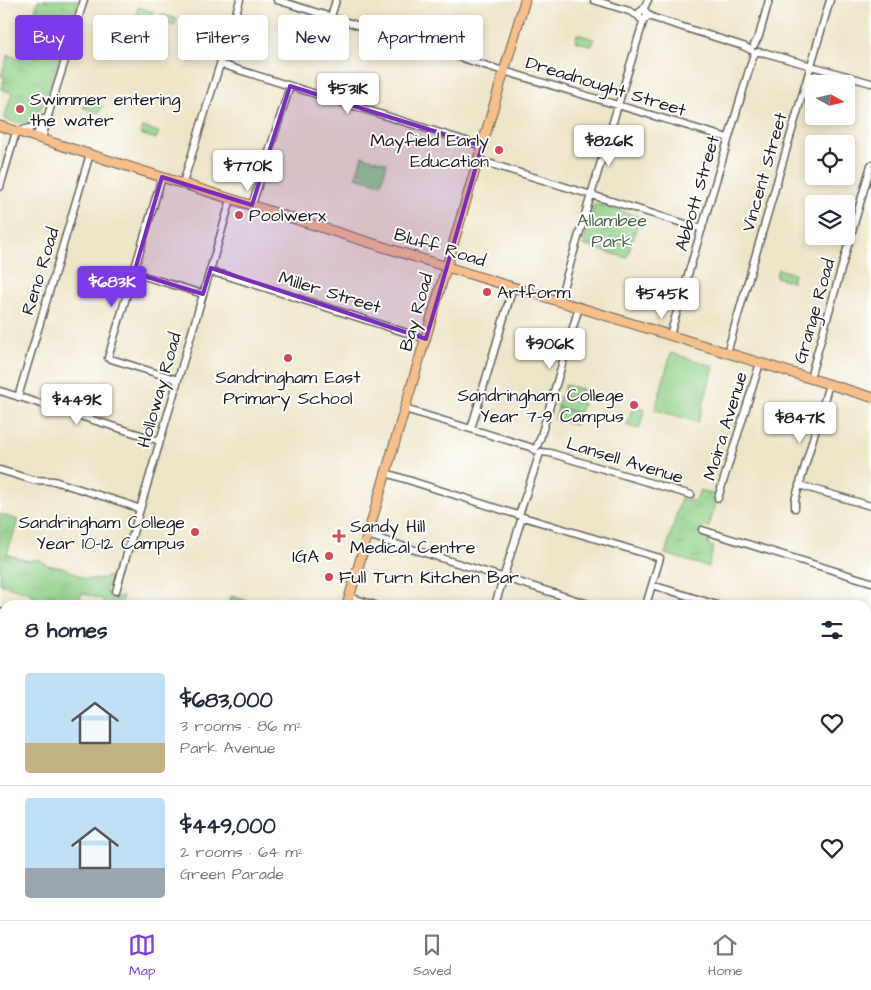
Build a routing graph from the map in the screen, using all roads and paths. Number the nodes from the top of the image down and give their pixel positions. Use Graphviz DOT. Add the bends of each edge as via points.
graph roads {
  1 [pos="84,0"];
  2 [pos="240,0"];
  3 [pos="277,0"];
  4 [pos="336,0"];
  5 [pos="525,0"];
  6 [pos="594,0"];
  7 [pos="647,0"];
  8 [pos="769,0"];
  9 [pos="830,0"];
  10 [pos="325,15"];
  11 [pos="332,15"];
  12 [pos="643,15"];
  13 [pos="349,23"];
  14 [pos="755,49"];
  15 [pos="220,64"];
  16 [pos="811,66"];
  17 [pos="504,71"];
  18 [pos="871,83"];
  19 [pos="290,86"];
  20 [pos="617,104"];
  21 [pos="51,105"];
  22 [pos="42,119"];
  23 [pos="0,126"];
  24 [pos="16,132"];
  25 [pos="39,138"];
  26 [pos="728,138"];
  27 [pos="482,146"];
  28 [pos="90,154"];
  29 [pos="478,160"];
  30 [pos="871,165"];
  31 [pos="870,173"];
  32 [pos="162,177"];
  33 [pos="183,184"];
  34 [pos="0,187"];
  35 [pos="590,195"];
  36 [pos="231,199"];
  37 [pos="252,205"];
  38 [pos="702,229"];
  39 [pos="447,267"];
  40 [pos="211,271"];
  41 [pos="134,273"];
  42 [pos="513,287"];
  43 [pos="203,294"];
  44 [pos="559,301"];
  45 [pos="579,307"];
  46 [pos="670,335"];
  47 [pos="421,338"];
  48 [pos="727,353"];
  49 [pos="760,363"];
  50 [pos="810,378"];
  51 [pos="178,380"];
  52 [pos="830,384"];
  53 [pos="0,391"];
  54 [pos="18,397"];
  55 [pos="871,397"];
  56 [pos="405,409"];
  57 [pos="471,429"];
  58 [pos="160,441"];
  59 [pos="538,449"];
  60 [pos="0,470"];
  61 [pos="386,473"];
  62 [pos="799,485"];
  63 [pos="691,495"];
  64 [pos="718,498"];
  65 [pos="871,506"];
  66 [pos="140,508"];
  67 [pos="795,508"];
  68 [pos="521,514"];
  69 [pos="702,530"];
  70 [pos="367,535"];
  71 [pos="503,578"];
  72 [pos="871,582"];
  73 [pos="652,585"];
  74 [pos="116,591"];
  75 [pos="348,600"];
  76 [pos="496,600"];
  77 [pos="576,600"];
  78 [pos="648,600"];
  79 [pos="701,600"];
  1 -- 21 [label="street"];
  2 -- 15 [label="street"];
  3 -- 10 [label="street, Dreadnought Street"];
  4 -- 11 [label="street"];
  5 -- 17 [label="main road, Bay Road"];
  6 -- 12 [label="street"];
  7 -- 12 [label="street"];
  8 -- 14 [label="street, Abbott Street"];
  9 -- 16 [label="street, Vincent Street"];
  12 -- 14 [label="street"];
  12 -- 20 [label="street"];
  13 -- 17 [label="street, Dreadnought Street"];
  14 -- 16 [label="street"];
  14 -- 26 [label="street, Abbott Street"];
  15 -- 19 [label="street"];
  15 -- 33 [label="street"];
  16 -- 18 [label="street"];
  16 -- 48 [label="street, Vincent Street"];
  17 -- 20 [label="street, Dreadnought Street"];
  17 -- 27 [label="main road, Bay Road"];
  19 -- 27 [label="street"];
  19 -- 37 [label="street"];
  20 -- 26 [label="street, Dreadnought Street"];
  20 -- 35 [label="street"];
  21 -- 22 [label="street"];
  21 -- 25 [label="street"];
  22 -- 24 [label="street" via="30,128"];
  22 -- 25 [label="street"];
  23 -- 24 [label="main road, Bluff Road"];
  24 -- 25 [label="main road, Bluff Road"];
  24 -- 34 [label="street"];
  25 -- 28 [label="main road, Bluff Road"];
  26 -- 38 [label="street, Abbott Street"];
  27 -- 29 [label="main road, Bay Road"];
  28 -- 32 [label="main road, Bluff Road"];
  28 -- 54 [label="street, Reno Road"];
  29 -- 35 [label="street"];
  29 -- 39 [label="main road, Bay Road"];
  30 -- 31 [label="street, Grange Road"];
  31 -- 50 [label="street, Grange Road"];
  32 -- 33 [label="main road, Bluff Road"];
  32 -- 41 [label="street"];
  33 -- 36 [label="main road, Bluff Road"];
  35 -- 38 [label="street"];
  35 -- 44 [label="street"];
  36 -- 37 [label="main road, Bluff Road"];
  36 -- 40 [label="street, Holloway Road"];
  37 -- 39 [label="main road, Bluff Road"];
  38 -- 46 [label="street, Abbott Street"];
  39 -- 42 [label="main road, Bluff Road"];
  39 -- 47 [label="main road, Bay Road"];
  40 -- 43 [label="street, Holloway Road"];
  40 -- 47 [label="street, Miller Street"];
  41 -- 43 [label="street"];
  41 -- 51 [label="street" via="108,358"];
  42 -- 44 [label="main road, Bluff Road"];
  42 -- 57 [label="street"];
  43 -- 51 [label="street, Holloway Road"];
  44 -- 45 [label="main road, Bluff Road"];
  45 -- 46 [label="main road, Bluff Road"];
  45 -- 59 [label="street"];
  46 -- 48 [label="main road, Bluff Road"];
  47 -- 56 [label="main road, Bay Road"];
  48 -- 49 [label="main road, Bluff Road"];
  49 -- 50 [label="main road, Bluff Road"];
  49 -- 64 [label="street, Moira Avenue"];
  50 -- 52 [label="main road, Bluff Road"];
  51 -- 58 [label="street, Holloway Road"];
  52 -- 55 [label="main road, Bluff Road"];
  52 -- 62 [label="street"];
  53 -- 54 [label="street"];
  54 -- 58 [label="street"];
  56 -- 57 [label="street, Lansell Avenue"];
  56 -- 61 [label="main road, Bay Road"];
  57 -- 59 [label="street, Lansell Avenue"];
  58 -- 66 [label="street, Holloway Road"];
  59 -- 63 [label="street, Lansell Avenue"];
  59 -- 68 [label="street"];
  60 -- 66 [label="street" via="33,480 54,481"];
  61 -- 68 [label="street"];
  61 -- 70 [label="main road, Bay Road"];
  62 -- 65 [label="street"];
  62 -- 67 [label="street"];
  66 -- 74 [label="street, Holloway Road"];
  68 -- 71 [label="street"];
  68 -- 73 [label="street" via="660,558"];
  69 -- 72 [label="street"];
  70 -- 71 [label="street"];
  70 -- 75 [label="main road, Bay Road"];
  71 -- 76 [label="street"];
  71 -- 77 [label="street"];
  73 -- 78 [label="street"];
  73 -- 79 [label="street"];
}
